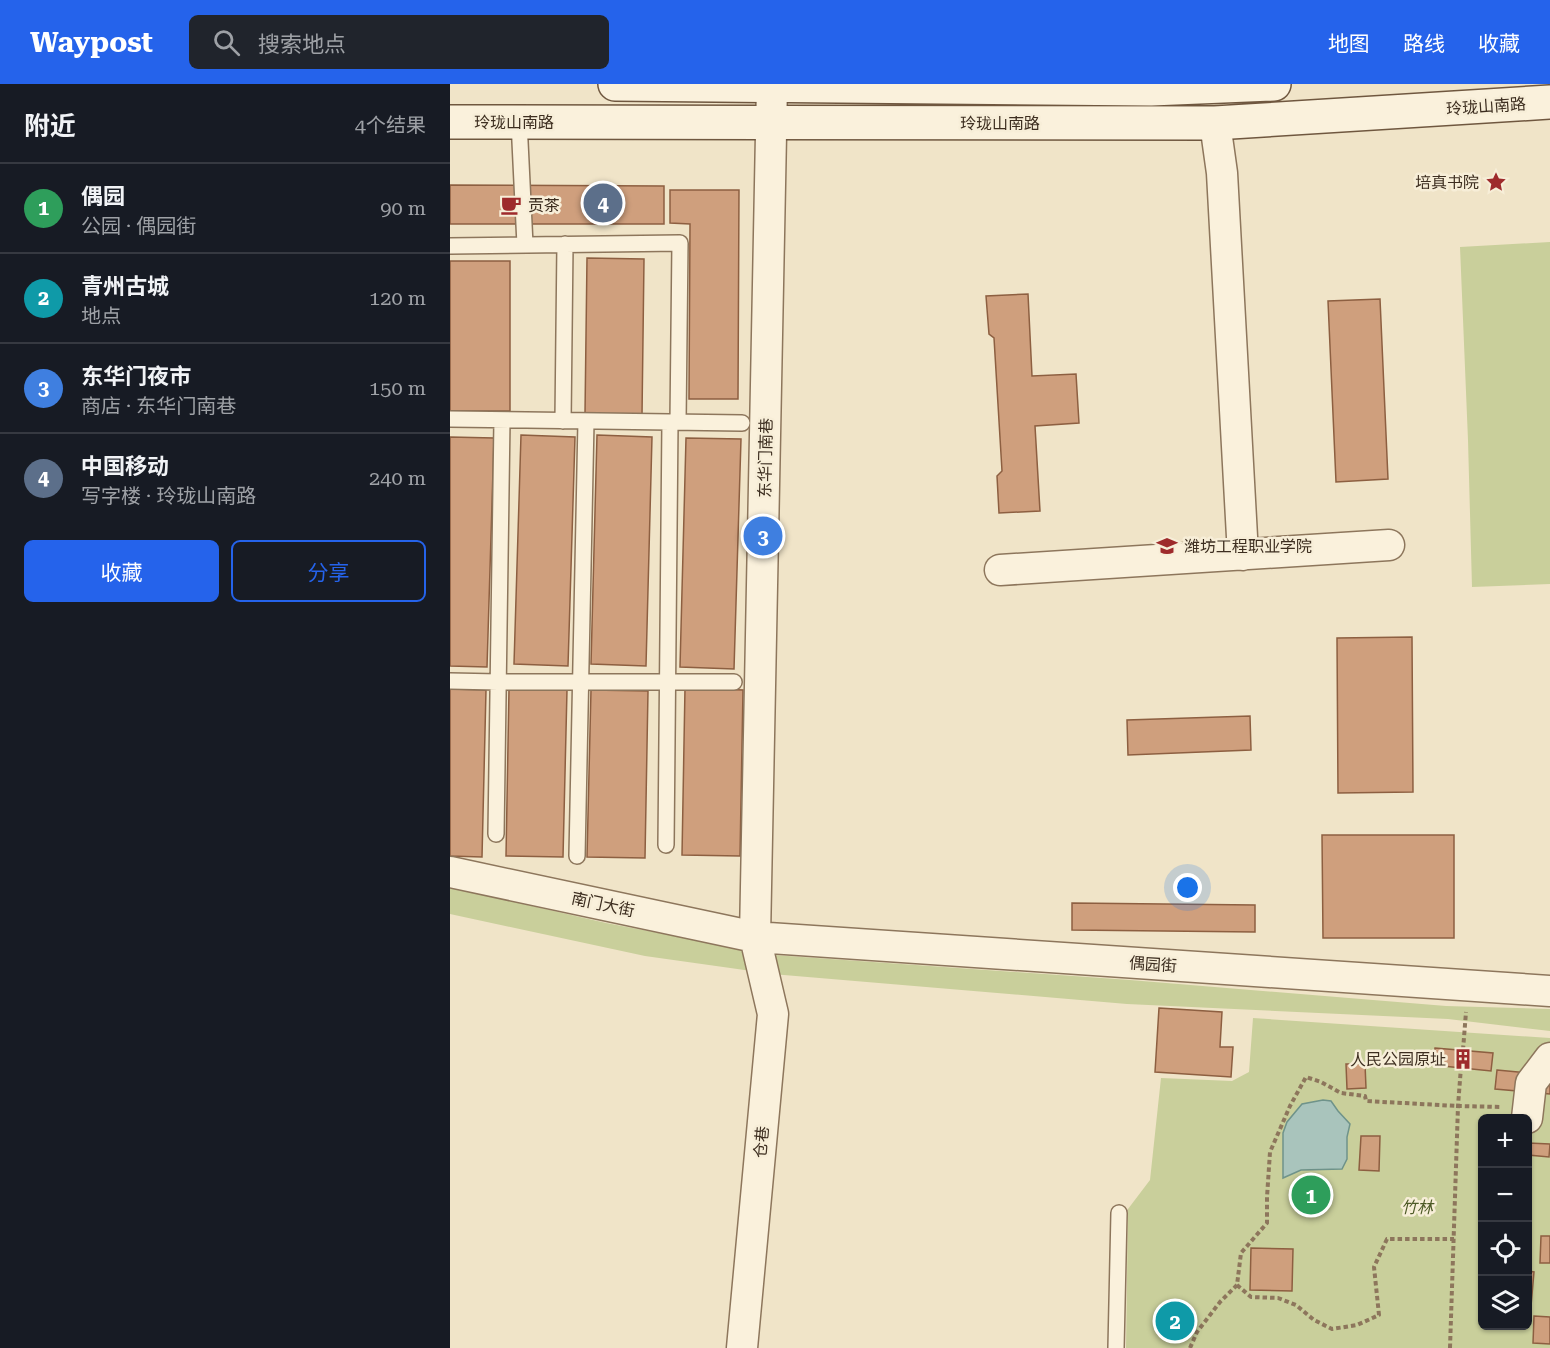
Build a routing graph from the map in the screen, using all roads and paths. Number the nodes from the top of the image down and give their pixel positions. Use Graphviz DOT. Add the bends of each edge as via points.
graph roads {
  1 [pos="615,84"];
  2 [pos="1274,84"];
  3 [pos="772,85"];
  4 [pos="1550,102"];
  5 [pos="519,121"];
  6 [pos="450,122"];
  7 [pos="771,123"];
  8 [pos="1215,123"];
  9 [pos="565,244"];
  10 [pos="525,245"];
  11 [pos="450,246"];
  12 [pos="450,419"];
  13 [pos="502,420"];
  14 [pos="563,420"];
  15 [pos="586,421"];
  16 [pos="674,422"];
  17 [pos="742,423"];
  18 [pos="1389,546"];
  19 [pos="1243,555"];
  20 [pos="1000,570"];
  21 [pos="450,681"];
  22 [pos="668,681"];
  23 [pos="498,682"];
  24 [pos="581,682"];
  25 [pos="735,682"];
  26 [pos="496,834"];
  27 [pos="666,845"];
  28 [pos="577,856"];
  29 [pos="450,872"];
  30 [pos="755,937"];
  31 [pos="1468,986"];
  32 [pos="1550,991"];
  33 [pos="1463,1050"];
  34 [pos="1550,1058"];
  35 [pos="1461,1067"];
  36 [pos="1458,1106"];
  37 [pos="1527,1113"];
  38 [pos="1119,1213"];
  39 [pos="1454,1239"];
  40 [pos="1237,1285"];
  41 [pos="742,1348"];
  42 [pos="1116,1348"];
  43 [pos="1190,1348"];
  44 [pos="1450,1348"];
  1 -- 3 [label="main road"];
  2 -- 3 [label="main road" via="1165,89"];
  3 -- 7 [label="street, 东华门南巷"];
  4 -- 8 [label="main road, 玲珑山南路"];
  5 -- 6 [label="main road, 玲珑山南路"];
  5 -- 7 [label="main road, 玲珑山南路"];
  5 -- 10 [label="lane"];
  7 -- 8 [label="main road, 玲珑山南路"];
  7 -- 30 [label="street, 东华门南巷"];
  8 -- 19 [label="street" via="1222,173"];
  9 -- 10 [label="lane"];
  9 -- 14 [label="lane"];
  9 -- 16 [label="lane" via="680,243"];
  10 -- 11 [label="lane"];
  12 -- 13 [label="lane"];
  13 -- 14 [label="lane"];
  13 -- 23 [label="lane"];
  14 -- 15 [label="lane"];
  15 -- 16 [label="lane"];
  15 -- 24 [label="lane"];
  16 -- 17 [label="lane"];
  16 -- 22 [label="lane"];
  18 -- 19 [label="street"];
  19 -- 20 [label="street"];
  21 -- 23 [label="lane"];
  22 -- 24 [label="lane"];
  22 -- 25 [label="lane"];
  22 -- 27 [label="lane"];
  23 -- 24 [label="lane"];
  23 -- 26 [label="lane"];
  24 -- 28 [label="lane"];
  29 -- 30 [label="street, 南门大街"];
  30 -- 31 [label="street, 偶园街"];
  30 -- 41 [label="street, 仓巷" via="773,1014"];
  31 -- 32 [label="street, 偶园街"];
  31 -- 33 [label="path"];
  34 -- 37 [label="street" via="1531,1083"];
  35 -- 36 [label="path"];
  36 -- 37 [label="path"];
  36 -- 39 [label="path"];
  36 -- 40 [label="path" via="1366,1101 1365,1096 1341,1093 1306,1077 1270,1152 1267,1223 1240,1253"];
  38 -- 42 [label="lane"];
  39 -- 40 [label="path" via="1387,1239 1374,1267 1379,1315 1357,1325 1332,1329 1296,1305 1278,1298 1251,1297"];
  39 -- 44 [label="path"];
  40 -- 43 [label="path" via="1197,1332"];
}
